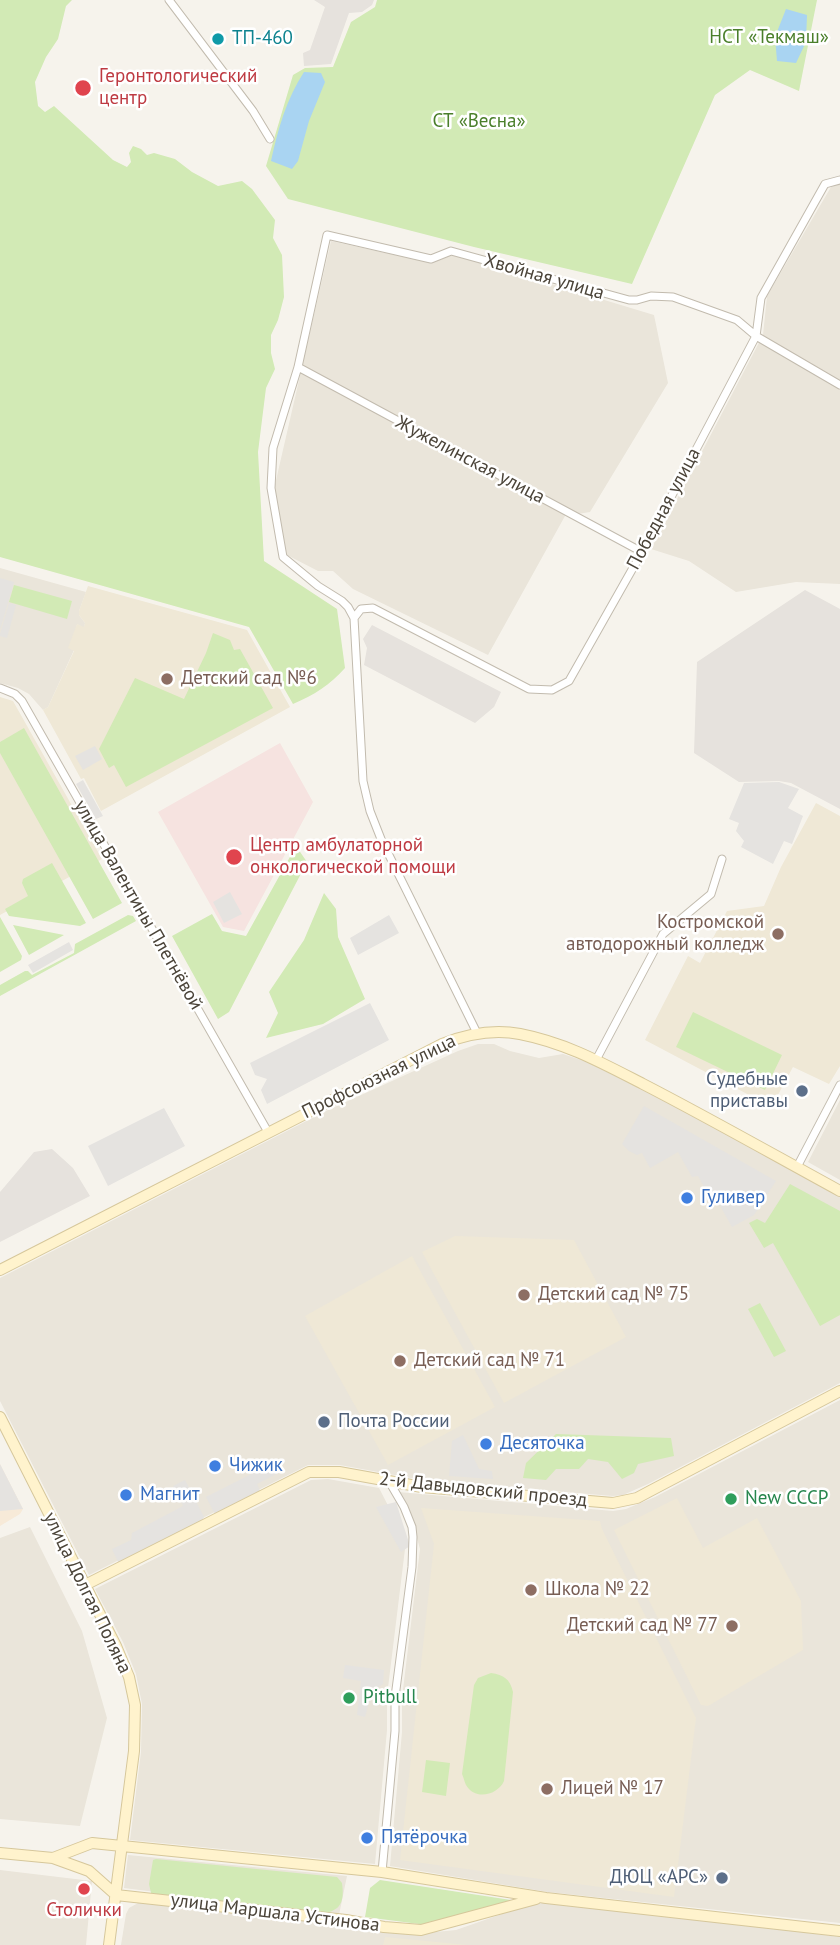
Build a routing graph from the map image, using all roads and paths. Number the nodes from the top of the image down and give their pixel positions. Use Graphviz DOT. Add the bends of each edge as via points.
graph roads {
  1 [pos="169,0"];
  2 [pos="270,139"];
  3 [pos="840,180"];
  4 [pos="756,336"];
  5 [pos="298,368"];
  6 [pos="840,385"];
  7 [pos="642,552"];
  8 [pos="354,618"];
  9 [pos="0,688"];
  10 [pos="722,859"];
  11 [pos="477,1033"];
  12 [pos="596,1060"];
  13 [pos="840,1085"];
  14 [pos="268,1132"];
  15 [pos="797,1167"];
  16 [pos="840,1191"];
  17 [pos="0,1269"];
  18 [pos="840,1391"];
  19 [pos="0,1417"];
  20 [pos="390,1483"];
  21 [pos="85,1586"];
  22 [pos="121,1847"];
  23 [pos="0,1853"];
  24 [pos="53,1858"];
  25 [pos="382,1872"];
  26 [pos="116,1895"];
  27 [pos="546,1898"];
  28 [pos="840,1931"];
  29 [pos="109,1945"];
  1 -- 2 [label="street"];
  3 -- 4 [label="street" via="825,184 761,298"];
  4 -- 5 [label="street, Хвойная улица" via="737,320 673,298 629,300 451,251 430,259 327,236"];
  4 -- 6 [label="street, Хвойная улица"];
  4 -- 7 [label="street, Победная улица"];
  5 -- 7 [label="street, Жужелинская улица"];
  5 -- 8 [label="street" via="271,470 281,549 300,572 342,601"];
  7 -- 8 [label="street, Победная улица" via="569,681 552,690 529,689 373,607 361,609"];
  8 -- 11 [label="street" via="363,781 370,811"];
  9 -- 14 [label="street, улица Валентины Плетнёвой" via="22,701"];
  10 -- 12 [label="street" via="711,894 663,934"];
  11 -- 12 [label="street, Профсоюзная улица" via="519,1034 566,1046"];
  11 -- 14 [label="street, Профсоюзная улица" via="442,1044"];
  12 -- 15 [label="street, Профсоюзная улица"];
  13 -- 15 [label="street"];
  14 -- 17 [label="street, Профсоюзная улица"];
  15 -- 16 [label="street, Профсоюзная улица"];
  18 -- 20 [label="street, 2-й Давыдовский проезд" via="625,1502"];
  19 -- 21 [label="street, улица Долгая Поляна"];
  20 -- 21 [label="street, 2-й Давыдовский проезд" via="339,1472 309,1472"];
  20 -- 25 [label="street" via="413,1537"];
  21 -- 22 [label="street, улица Долгая Поляна" via="116,1646 135,1705 134,1751"];
  22 -- 24 [label="street, улица Маршала Устинова" via="92,1843"];
  22 -- 25 [label="street, улица Маршала Устинова"];
  22 -- 26 [label="street, улица Долгая Поляна"];
  23 -- 24 [label="street, улица Маршала Устинова"];
  24 -- 26 [label="street, улица Маршала Устинова" via="89,1871"];
  25 -- 27 [label="street, улица Маршала Устинова"];
  26 -- 27 [label="street, улица Маршала Устинова" via="421,1930"];
  26 -- 29 [label="street, улица Долгая Поляна"];
  27 -- 28 [label="street, улица Маршала Устинова"];
}
